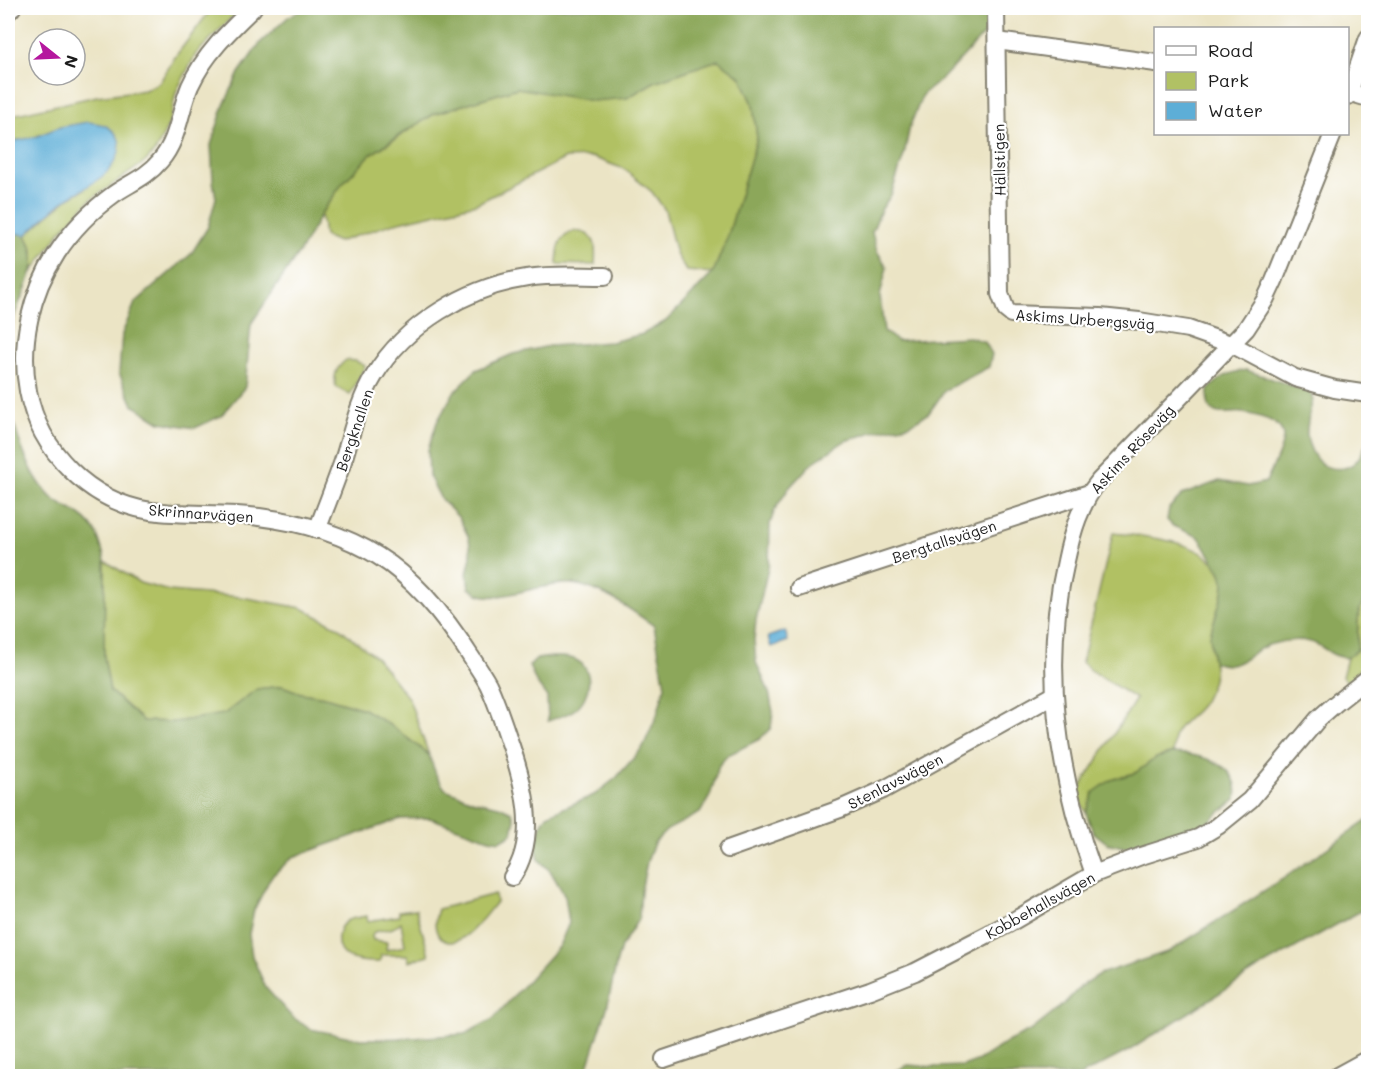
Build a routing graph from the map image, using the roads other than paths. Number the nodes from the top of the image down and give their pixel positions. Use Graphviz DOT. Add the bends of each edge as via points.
graph roads {
  1 [pos="12,8"];
  2 [pos="253,8"];
  3 [pos="996,8"];
  4 [pos="8,12"];
  5 [pos="1368,38"];
  6 [pos="997,41"];
  7 [pos="1154,63"];
  8 [pos="1349,90"];
  9 [pos="1349,93"];
  10 [pos="1368,98"];
  11 [pos="1333,135"];
  12 [pos="605,276"];
  13 [pos="1006,310"];
  14 [pos="1233,345"];
  15 [pos="1368,394"];
  16 [pos="1089,493"];
  17 [pos="317,530"];
  18 [pos="799,588"];
  19 [pos="1368,678"];
  20 [pos="1054,695"];
  21 [pos="728,849"];
  22 [pos="1094,874"];
  23 [pos="512,877"];
  24 [pos="664,1059"];
  25 [pos="1368,1059"];
  26 [pos="1337,1077"];
  1 -- 4 [label="street"];
  2 -- 17 [label="street, Skrinnarvägen" via="201,65 163,158 151,172 91,213 58,251 34,299 24,352 25,372 34,416 47,441 73,473 105,495 152,511 255,516"];
  3 -- 6 [label="street, Hällstigen"];
  5 -- 8 [label="street"];
  6 -- 7 [label="street"];
  6 -- 13 [label="street, Hällstigen" via="1000,294"];
  9 -- 10 [label="street"];
  11 -- 14 [label="street, Askims Röseväg" via="1269,291"];
  12 -- 17 [label="street, Bergknallen" via="552,275 497,285 456,302 402,340 373,376 364,396"];
  13 -- 14 [label="street, Askims Urbergsväg" via="1020,316 1139,321 1188,329"];
  14 -- 15 [label="street, Askims Urbergsväg" via="1295,378"];
  14 -- 16 [label="street, Askims Röseväg"];
  16 -- 18 [label="street, Bergtallsvägen"];
  16 -- 20 [label="street, Askims Röseväg" via="1076,524 1061,582 1054,640"];
  17 -- 23 [label="street, Skrinnarvägen" via="376,555 408,578 453,628 487,681 511,745 526,805 525,850"];
  19 -- 22 [label="street, Kobbehallsvägen" via="1318,719 1250,800 1218,826 1198,838"];
  20 -- 21 [label="street, Stenlavsvägen" via="883,790"];
  20 -- 22 [label="street, Askims Röseväg" via="1069,794"];
  22 -- 24 [label="street, Kobbehallsvägen" via="915,972"];
  25 -- 26 [label="street"];
}
